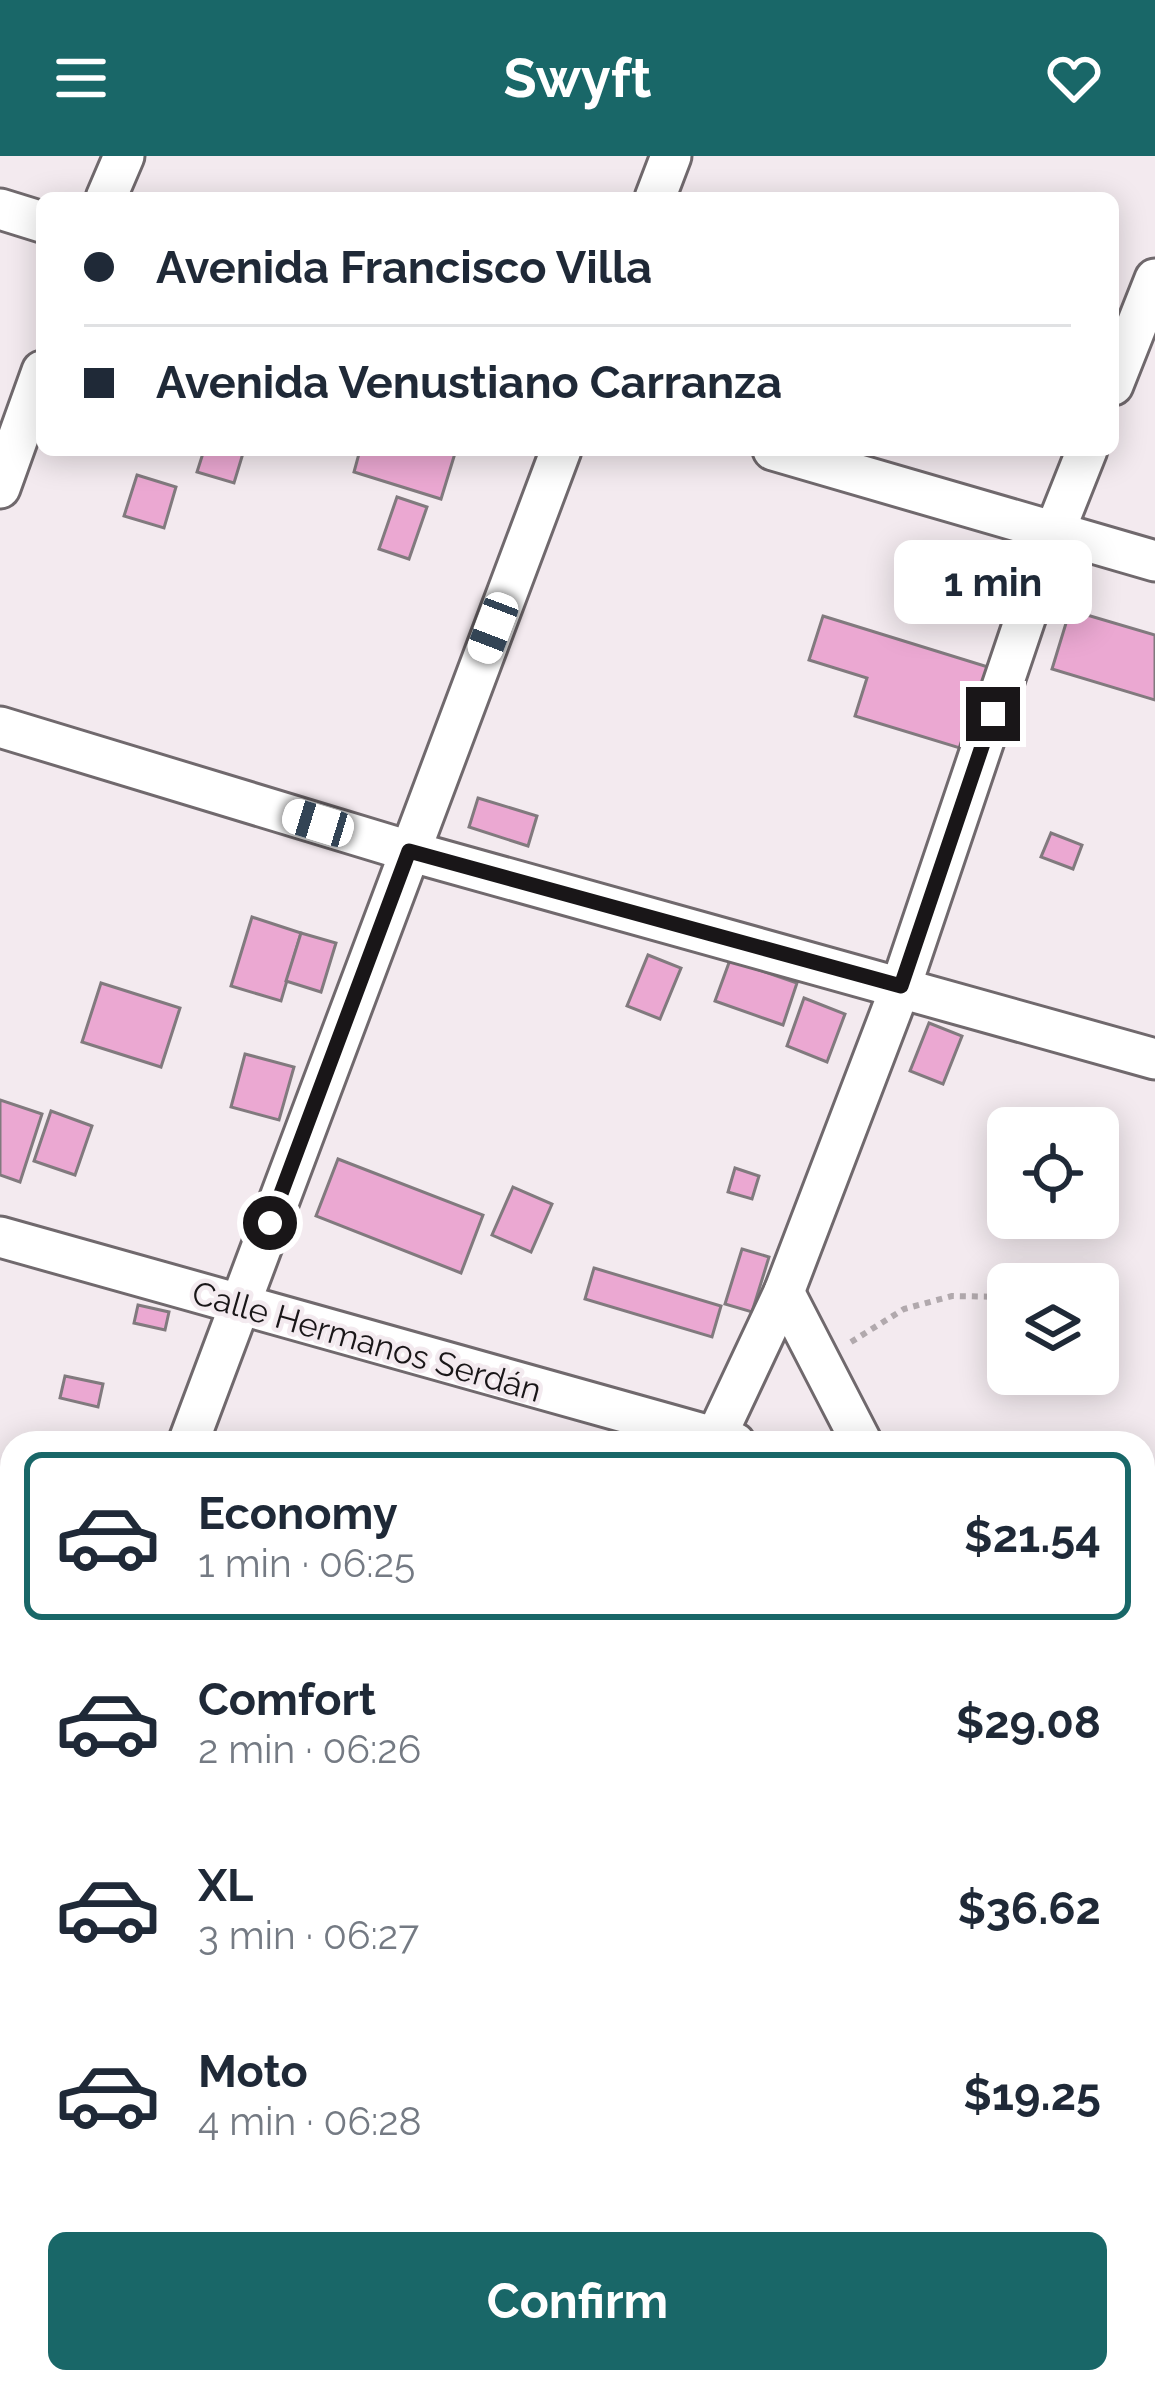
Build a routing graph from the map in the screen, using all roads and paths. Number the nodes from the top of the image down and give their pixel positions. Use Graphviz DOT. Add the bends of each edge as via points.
graph roads {
  1 [pos="124,156"];
  2 [pos="671,156"];
  3 [pos="109,192"];
  4 [pos="658,192"];
  5 [pos="0,209"];
  6 [pos="36,220"];
  7 [pos="1155,279"];
  8 [pos="1119,370"];
  9 [pos="36,388"];
  10 [pos="558,456"];
  11 [pos="793,456"];
  12 [pos="1085,456"];
  13 [pos="0,488"];
  14 [pos="1054,533"];
  15 [pos="1155,561"];
  16 [pos="0,727"];
  17 [pos="409,851"];
  18 [pos="901,986"];
  19 [pos="1155,1059"];
  20 [pos="0,1237"];
  21 [pos="784,1292"];
  22 [pos="987,1297"];
  23 [pos="239,1305"];
  24 [pos="819,1353"];
  25 [pos="192,1431"];
  26 [pos="686,1431"];
  27 [pos="725,1431"];
  28 [pos="856,1431"];
  1 -- 3 [label="street"];
  2 -- 4 [label="street"];
  5 -- 6 [label="street"];
  7 -- 8 [label="street"];
  9 -- 13 [label="street"];
  10 -- 17 [label="street"];
  11 -- 14 [label="street"];
  12 -- 14 [label="street"];
  14 -- 15 [label="street"];
  14 -- 18 [label="street"];
  16 -- 17 [label="street"];
  17 -- 18 [label="street"];
  17 -- 23 [label="street"];
  18 -- 19 [label="street"];
  18 -- 21 [label="street"];
  20 -- 23 [label="street, Calle Hermanos Serdán"];
  21 -- 24 [label="street"];
  21 -- 27 [label="street"];
  22 -- 24 [label="path" via="904,1309"];
  23 -- 25 [label="street"];
  23 -- 26 [label="street, Calle Hermanos Serdán"];
  24 -- 28 [label="street"];
}
